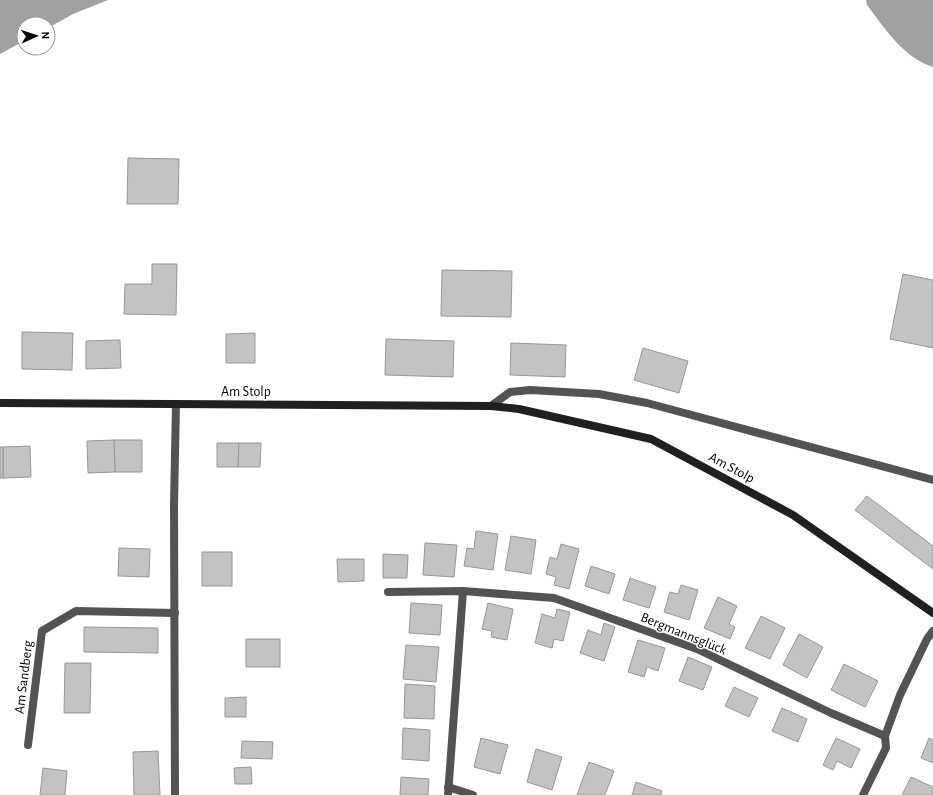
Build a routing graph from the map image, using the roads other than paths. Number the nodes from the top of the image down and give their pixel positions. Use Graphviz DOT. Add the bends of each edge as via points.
graph roads {
  1 [pos="0,403"];
  2 [pos="176,404"];
  3 [pos="491,406"];
  4 [pos="933,480"];
  5 [pos="463,591"];
  6 [pos="388,592"];
  7 [pos="175,613"];
  8 [pos="933,613"];
  9 [pos="933,631"];
  10 [pos="885,736"];
  11 [pos="28,745"];
  12 [pos="448,791"];
  13 [pos="175,795"];
  14 [pos="473,795"];
  15 [pos="863,795"];
  1 -- 2 [label="main road, Am Stolp"];
  2 -- 3 [label="main road, Am Stolp"];
  2 -- 7 [label="street"];
  3 -- 4 [label="street" via="510,392 530,390 599,394 647,403"];
  3 -- 8 [label="main road, Am Stolp" via="519,409 650,439 793,515"];
  5 -- 6 [label="street, Bergmannsglück"];
  5 -- 10 [label="street, Bergmannsglück" via="554,598 697,649"];
  5 -- 12 [label="street"];
  7 -- 11 [label="street, Am Sandberg" via="76,611 42,631"];
  7 -- 13 [label="street"];
  9 -- 10 [label="street" via="900,694"];
  10 -- 15 [label="street" via="886,748"];
  12 -- 14 [label="street"];
}
